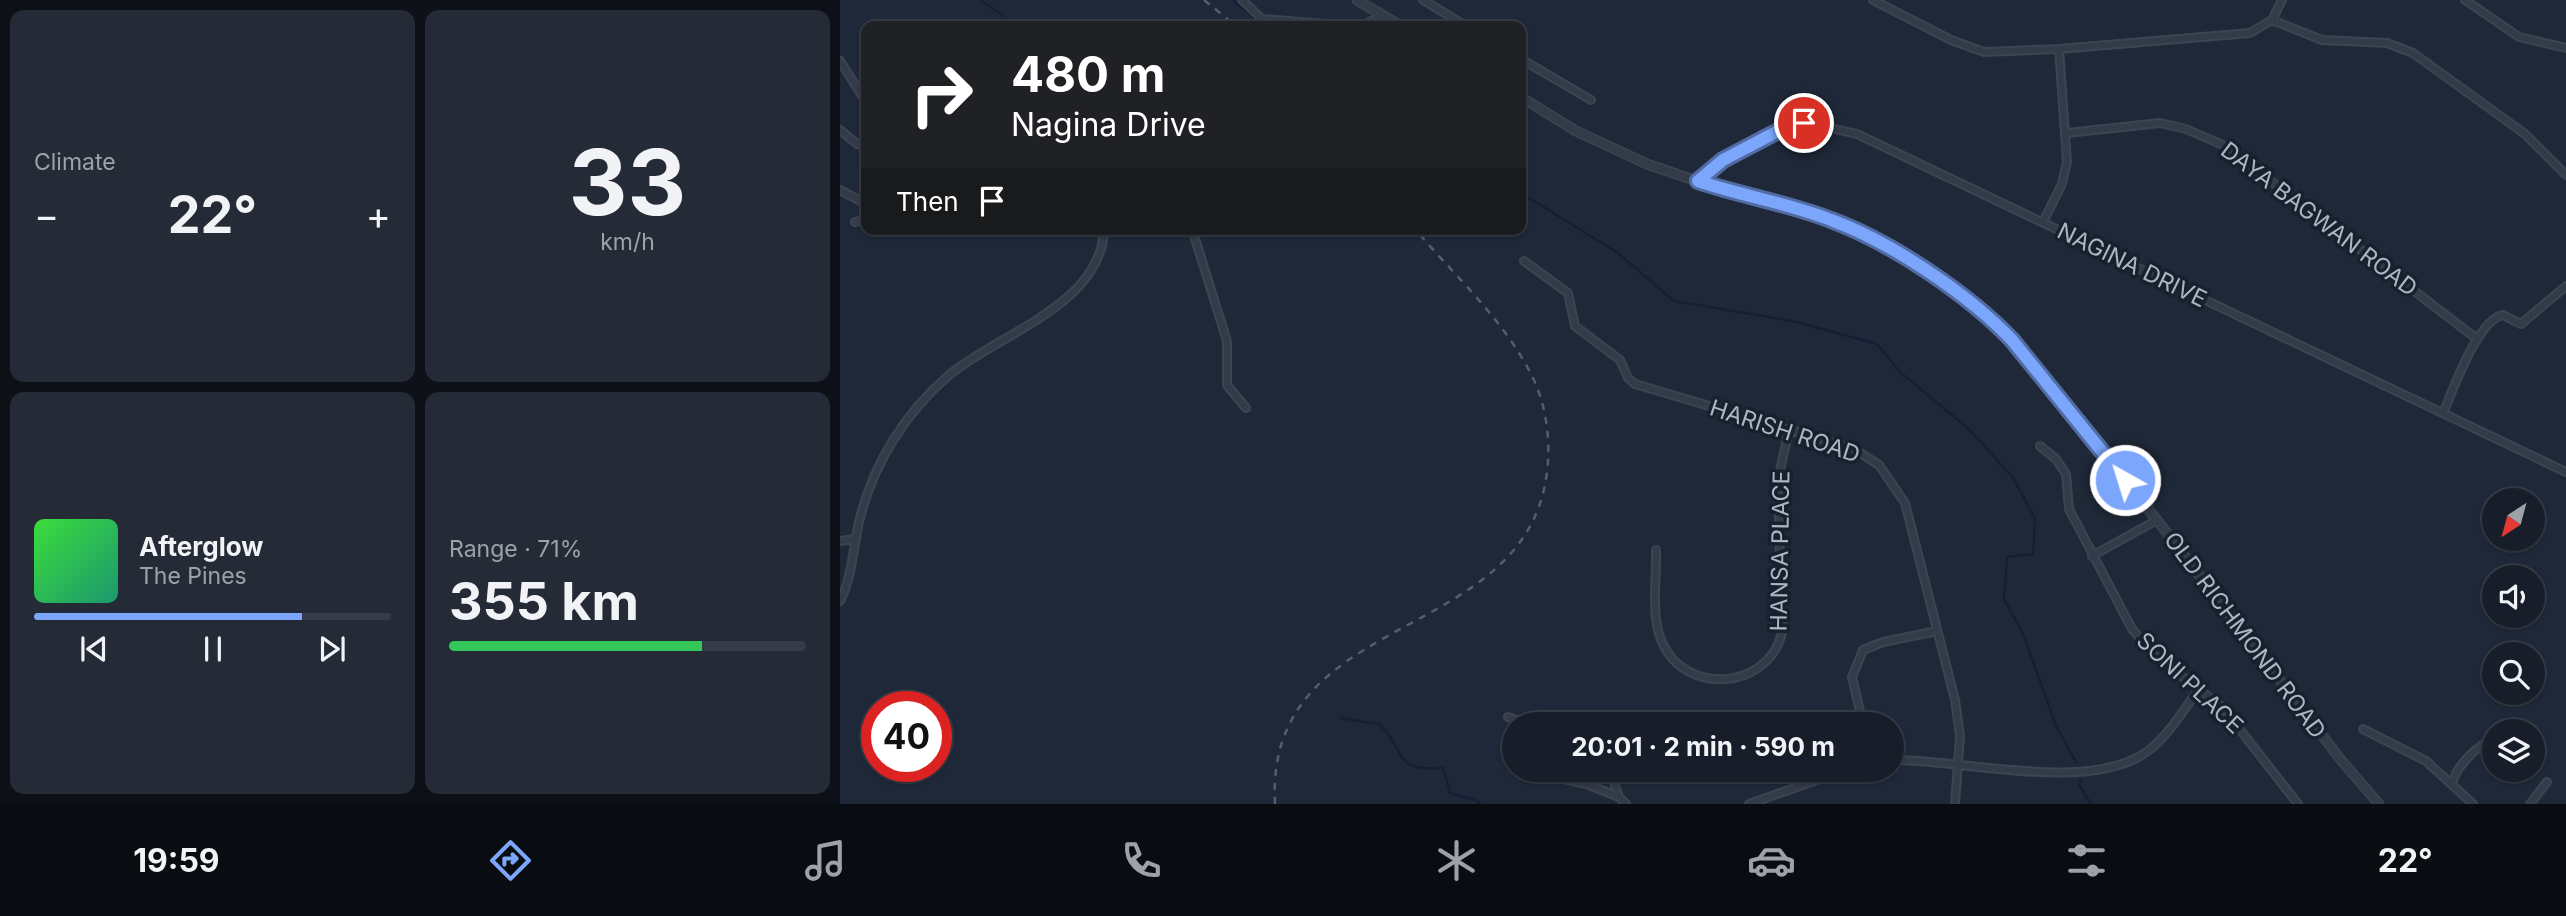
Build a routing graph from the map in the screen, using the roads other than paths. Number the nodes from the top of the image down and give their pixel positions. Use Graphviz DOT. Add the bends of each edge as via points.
graph roads {
  1 [pos="1241,0"];
  2 [pos="1357,0"];
  3 [pos="1423,0"];
  4 [pos="1873,0"];
  5 [pos="2282,0"];
  6 [pos="2465,0"];
  7 [pos="1382,16"];
  8 [pos="2272,19"];
  9 [pos="1289,21"];
  10 [pos="1370,21"];
  11 [pos="1392,21"];
  12 [pos="1458,21"];
  13 [pos="2566,48"];
  14 [pos="2059,49"];
  15 [pos="840,61"];
  16 [pos="1526,62"];
  17 [pos="861,94"];
  18 [pos="1526,100"];
  19 [pos="1591,100"];
  20 [pos="840,130"];
  21 [pos="2067,133"];
  22 [pos="861,146"];
  23 [pos="2566,175"];
  24 [pos="1698,181"];
  25 [pos="840,190"];
  26 [pos="861,201"];
  27 [pos="861,220"];
  28 [pos="855,222"];
  29 [pos="2043,222"];
  30 [pos="1103,235"];
  31 [pos="1194,235"];
  32 [pos="1524,261"];
  33 [pos="2566,286"];
  34 [pos="2477,339"];
  35 [pos="1246,408"];
  36 [pos="2443,413"];
  37 [pos="1789,430"];
  38 [pos="2040,446"];
  39 [pos="2566,472"];
  40 [pos="2157,520"];
  41 [pos="855,539"];
  42 [pos="840,541"];
  43 [pos="1656,550"];
  44 [pos="2092,555"];
  45 [pos="840,601"];
  46 [pos="1937,631"];
  47 [pos="2199,689"];
  48 [pos="1860,712"];
  49 [pos="2363,729"];
  50 [pos="2482,746"];
  51 [pos="1904,761"];
  52 [pos="1959,764"];
  53 [pos="1576,782"];
  54 [pos="1614,782"];
  55 [pos="1811,782"];
  56 [pos="2547,782"];
  57 [pos="2452,783"];
  58 [pos="1619,797"];
  59 [pos="1626,804"];
  60 [pos="1749,804"];
  61 [pos="1955,804"];
  62 [pos="2298,804"];
  63 [pos="2379,804"];
  64 [pos="2473,804"];
  65 [pos="2530,804"];
  1 -- 9 [label="street" via="1262,19"];
  2 -- 7 [label="street"];
  3 -- 12 [label="street"];
  4 -- 14 [label="street" via="1984,52"];
  5 -- 8 [label="street"];
  6 -- 13 [label="street" via="2519,37"];
  7 -- 10 [label="street"];
  7 -- 11 [label="street"];
  8 -- 14 [label="street" via="2250,33 2235,36"];
  8 -- 23 [label="street" via="2322,40 2387,43 2413,53 2525,134"];
  14 -- 21 [label="street"];
  15 -- 17 [label="street"];
  16 -- 19 [label="street"];
  18 -- 24 [label="street, OLD RICHMOND ROAD" via="1608,146"];
  20 -- 22 [label="street"];
  21 -- 29 [label="street" via="2066,172"];
  21 -- 34 [label="street, DAYA BAGWAN ROAD" via="2160,123 2225,146"];
  24 -- 29 [label="street, NAGINA DRIVE" via="1723,160 1780,130 1804,123 1857,134"];
  24 -- 40 [label="street, OLD RICHMOND ROAD" via="1794,207 1860,232 1974,307 2012,340"];
  25 -- 26 [label="street"];
  27 -- 28 [label="street"];
  29 -- 36 [label="street, NAGINA DRIVE"];
  30 -- 41 [label="street" via="1097,263 1078,290 958,368 911,415 874,477"];
  31 -- 35 [label="street" via="1227,341 1227,384"];
  32 -- 37 [label="street, HARISH ROAD" via="1565,290 1575,326 1620,360 1630,381"];
  33 -- 34 [label="street" via="2524,322 2517,324 2499,315"];
  34 -- 36 [label="street"];
  36 -- 39 [label="street, NAGINA DRIVE"];
  37 -- 43 [label="street, HANSA PLACE" via="1778,479 1782,633 1766,662 1749,674 1718,680 1696,675 1676,663 1662,645 1657,625"];
  37 -- 46 [label="street, HARISH ROAD" via="1854,449 1886,473 1905,503"];
  38 -- 44 [label="street, SONI PLACE" via="2066,474 2070,509"];
  40 -- 44 [label="street"];
  40 -- 63 [label="street, OLD RICHMOND ROAD"];
  41 -- 42 [label="street"];
  41 -- 45 [label="street" via="849,579"];
  44 -- 47 [label="street, SONI PLACE" via="2132,629 2154,655"];
  46 -- 48 [label="street" via="1863,650 1852,677"];
  46 -- 52 [label="street, HARISH ROAD" via="1955,700"];
  47 -- 52 [label="street" via="2150,750 2124,765 2076,772"];
  47 -- 62 [label="street, SONI PLACE" via="2232,718"];
  49 -- 57 [label="street" via="2427,761"];
  50 -- 57 [label="street"];
  51 -- 52 [label="street"];
  52 -- 61 [label="street, HARISH ROAD"];
  53 -- 58 [label="street"];
  54 -- 58 [label="street"];
  55 -- 60 [label="street"];
  56 -- 65 [label="street"];
  57 -- 64 [label="street"];
  58 -- 59 [label="street"];
}
